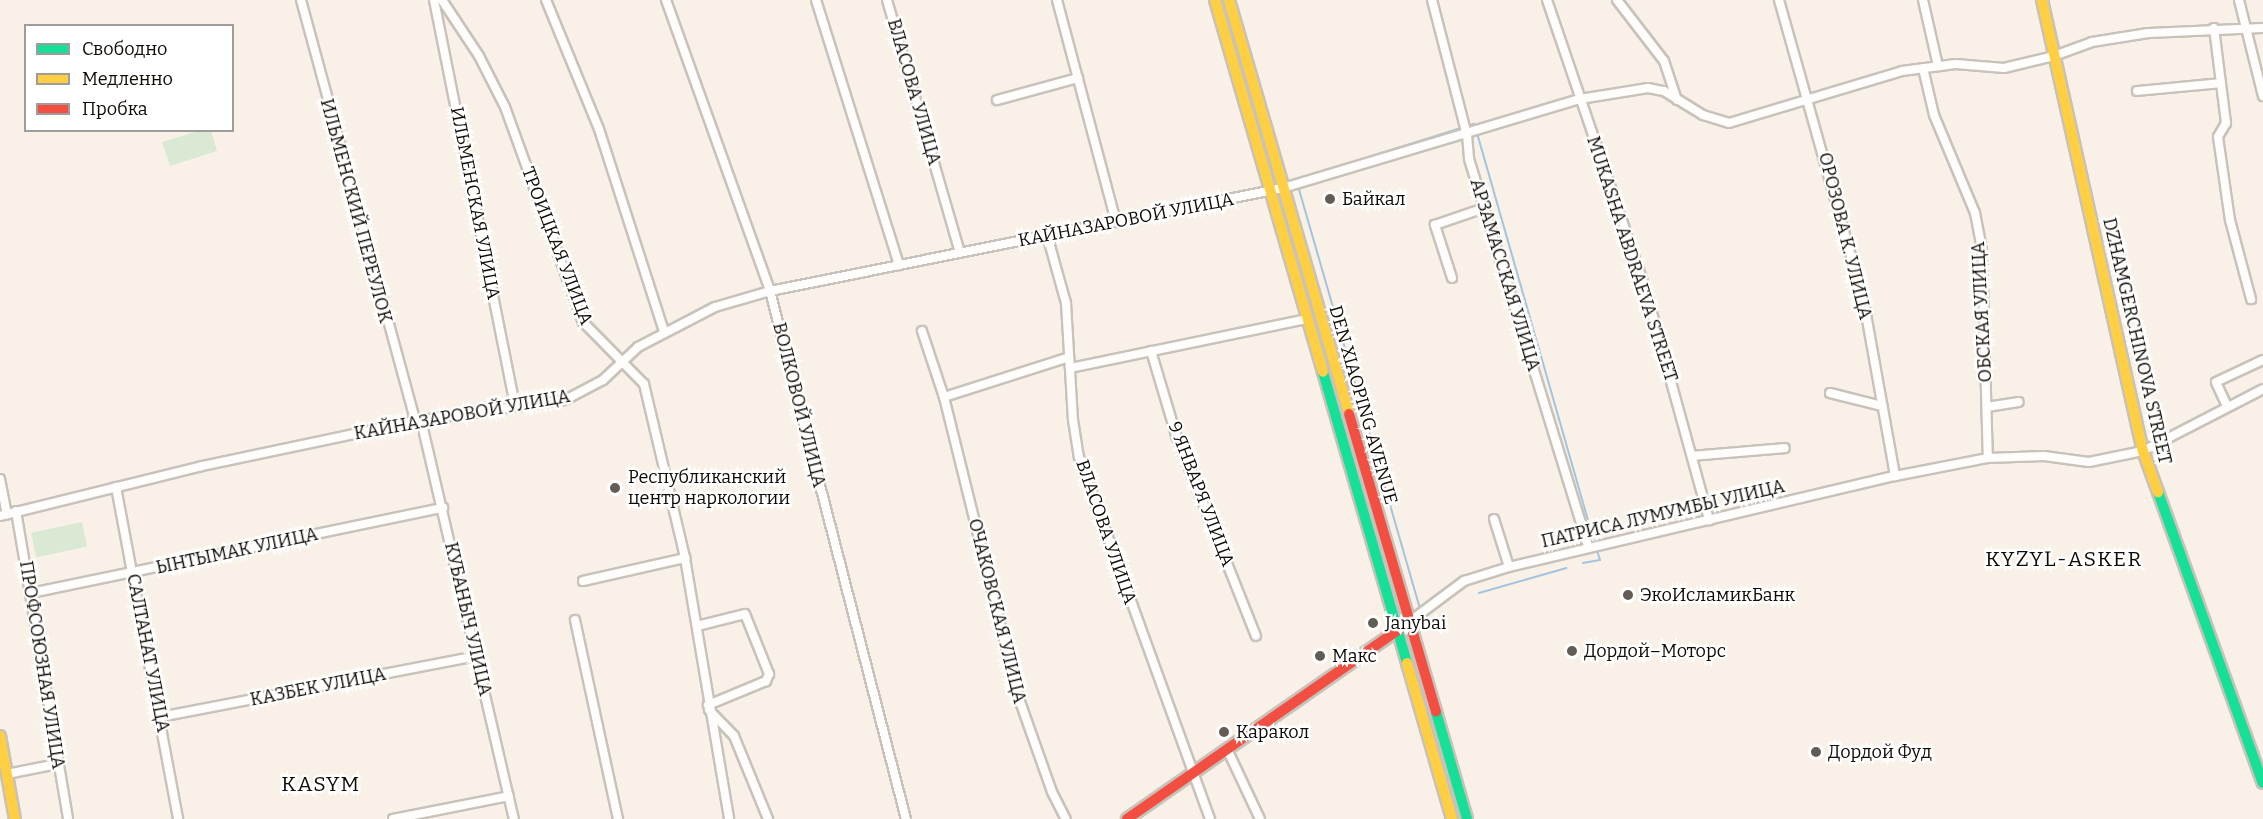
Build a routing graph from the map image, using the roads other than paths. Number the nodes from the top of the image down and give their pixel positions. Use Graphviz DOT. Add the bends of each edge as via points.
graph roads {
  1 [pos="301,0"];
  2 [pos="434,0"];
  3 [pos="442,0"];
  4 [pos="546,0"];
  5 [pos="666,0"];
  6 [pos="816,0"];
  7 [pos="887,0"];
  8 [pos="1057,0"];
  9 [pos="1215,0"];
  10 [pos="1229,0"];
  11 [pos="1432,0"];
  12 [pos="1547,0"];
  13 [pos="1617,0"];
  14 [pos="1779,0"];
  15 [pos="1923,0"];
  16 [pos="2042,0"];
  17 [pos="2239,0"];
  18 [pos="2214,28"];
  19 [pos="2244,28"];
  20 [pos="2263,28"];
  21 [pos="2054,56"];
  22 [pos="1938,66"];
  23 [pos="1923,68"];
  24 [pos="1078,78"];
  25 [pos="2221,83"];
  26 [pos="2136,91"];
  27 [pos="2263,96"];
  28 [pos="996,99"];
  29 [pos="1580,99"];
  30 [pos="1677,100"];
  31 [pos="1809,100"];
  32 [pos="1467,135"];
  33 [pos="1283,188"];
  34 [pos="1270,191"];
  35 [pos="1484,208"];
  36 [pos="1116,222"];
  37 [pos="1047,235"];
  38 [pos="960,253"];
  39 [pos="899,265"];
  40 [pos="1452,278"];
  41 [pos="770,291"];
  42 [pos="2251,299"];
  43 [pos="1306,319"];
  44 [pos="922,331"];
  45 [pos="664,332"];
  46 [pos="1151,351"];
  47 [pos="1069,357"];
  48 [pos="2263,360"];
  49 [pos="620,363"];
  50 [pos="1070,368"];
  51 [pos="2263,389"];
  52 [pos="1830,393"];
  53 [pos="944,397"];
  54 [pos="2019,402"];
  55 [pos="515,406"];
  56 [pos="1882,406"];
  57 [pos="2227,406"];
  58 [pos="1987,408"];
  59 [pos="1349,416"];
  60 [pos="1335,420"];
  61 [pos="418,421"];
  62 [pos="1785,448"];
  63 [pos="2142,451"];
  64 [pos="1692,456"];
  65 [pos="1988,458"];
  66 [pos="1895,476"];
  67 [pos="0,479"];
  68 [pos="116,487"];
  69 [pos="443,508"];
  70 [pos="16,511"];
  71 [pos="3,515"];
  72 [pos="1494,519"];
  73 [pos="1709,520"];
  74 [pos="1589,548"];
  75 [pos="685,558"];
  76 [pos="1509,567"];
  77 [pos="133,572"];
  78 [pos="583,581"];
  79 [pos="31,593"];
  80 [pos="575,620"];
  81 [pos="1409,622"];
  82 [pos="697,626"];
  83 [pos="1398,630"];
  84 [pos="1256,636"];
  85 [pos="476,656"];
  86 [pos="709,708"];
  87 [pos="160,717"];
  88 [pos="0,736"];
  89 [pos="1227,749"];
  90 [pos="57,764"];
  91 [pos="7,774"];
  92 [pos="1191,774"];
  93 [pos="2263,783"];
  94 [pos="509,796"];
  95 [pos="15,819"];
  96 [pos="68,819"];
  97 [pos="178,819"];
  98 [pos="393,819"];
  99 [pos="514,819"];
  100 [pos="618,819"];
  101 [pos="729,819"];
  102 [pos="768,819"];
  103 [pos="906,819"];
  104 [pos="1066,819"];
  105 [pos="1127,819"];
  106 [pos="1210,819"];
  107 [pos="1260,819"];
  108 [pos="1452,819"];
  109 [pos="1467,819"];
  1 -- 61 [label="street, ИЛЬМЕНСКИЙ ПЕРЕУЛОК"];
  2 -- 55 [label="street, ИЛЬМЕНСКАЯ УЛИЦА"];
  3 -- 49 [label="street, ТРОИЦКАЯ УЛИЦА" via="479,56 505,107 583,322"];
  4 -- 45 [label="street" via="599,129"];
  5 -- 41 [label="street, ВОЛКОВОЙ УЛИЦА"];
  6 -- 39 [label="street"];
  7 -- 38 [label="street, ВЛАСОВА УЛИЦА"];
  8 -- 24 [label="street"];
  9 -- 34 [label="main road, DEN XIAOPING AVENUE"];
  10 -- 33 [label="main road, DEN XIAOPING AVENUE"];
  11 -- 32 [label="street, АРЗАМАССКАЯ УЛИЦА"];
  12 -- 29 [label="street, MUKASHA ABDRAEVA STREET"];
  13 -- 30 [label="street" via="1664,61"];
  14 -- 31 [label="street, ОРОЗОВА К. УЛИЦА"];
  15 -- 22 [label="street"];
  16 -- 21 [label="main road, DZHAMGERCHINOVA STREET"];
  17 -- 19 [label="street"];
  18 -- 19 [label="street, КАЙНАЗАРОВОЙ УЛИЦА"];
  18 -- 21 [label="street, КАЙНАЗАРОВОЙ УЛИЦА" via="2092,42"];
  18 -- 25 [label="street"];
  19 -- 20 [label="street, КАЙНАЗАРОВОЙ УЛИЦА"];
  19 -- 27 [label="street"];
  21 -- 22 [label="street, КАЙНАЗАРОВОЙ УЛИЦА" via="2004,68"];
  21 -- 63 [label="main road, DZHAMGERCHINOVA STREET"];
  22 -- 23 [label="street, КАЙНАЗАРОВОЙ УЛИЦА"];
  23 -- 31 [label="street, КАЙНАЗАРОВОЙ УЛИЦА"];
  23 -- 58 [label="street, ОБСКАЯ УЛИЦА" via="1935,115 1975,213 1982,249"];
  24 -- 28 [label="street"];
  24 -- 36 [label="street"];
  25 -- 26 [label="street"];
  25 -- 42 [label="street" via="2226,123 2218,137 2229,220"];
  29 -- 30 [label="street, КАЙНАЗАРОВОЙ УЛИЦА" via="1648,88 1664,91"];
  29 -- 32 [label="street, КАЙНАЗАРОВОЙ УЛИЦА"];
  29 -- 64 [label="street, MUKASHA ABDRAEVA STREET" via="1646,291"];
  30 -- 31 [label="street, КАЙНАЗАРОВОЙ УЛИЦА" via="1703,115 1729,123"];
  31 -- 56 [label="street, ОРОЗОВА К. УЛИЦА" via="1863,303"];
  32 -- 33 [label="street, КАЙНАЗАРОВОЙ УЛИЦА"];
  32 -- 35 [label="street, АРЗАМАССКАЯ УЛИЦА" via="1469,159"];
  33 -- 34 [label="street, КАЙНАЗАРОВОЙ УЛИЦА"];
  33 -- 59 [label="main road, DEN XIAOPING AVENUE"];
  34 -- 36 [label="street, КАЙНАЗАРОВОЙ УЛИЦА"];
  34 -- 43 [label="main road, DEN XIAOPING AVENUE"];
  35 -- 40 [label="street" via="1435,225"];
  35 -- 74 [label="street, АРЗАМАССКАЯ УЛИЦА"];
  36 -- 37 [label="street, КАЙНАЗАРОВОЙ УЛИЦА"];
  37 -- 38 [label="street, КАЙНАЗАРОВОЙ УЛИЦА"];
  37 -- 47 [label="street, ВЛАСОВА УЛИЦА" via="1066,303"];
  38 -- 39 [label="street, КАЙНАЗАРОВОЙ УЛИЦА"];
  39 -- 41 [label="street, КАЙНАЗАРОВОЙ УЛИЦА"];
  41 -- 45 [label="street, КАЙНАЗАРОВОЙ УЛИЦА" via="716,307"];
  41 -- 103 [label="street, ВОЛКОВОЙ УЛИЦА"];
  43 -- 46 [label="street"];
  43 -- 60 [label="main road, DEN XIAOPING AVENUE"];
  44 -- 53 [label="street, ОЧАКОВСКАЯ УЛИЦА"];
  45 -- 49 [label="street, КАЙНАЗАРОВОЙ УЛИЦА"];
  46 -- 50 [label="street"];
  46 -- 84 [label="street, 9 ЯНВАРЯ УЛИЦА" via="1176,435"];
  47 -- 50 [label="street, ВЛАСОВА УЛИЦА"];
  47 -- 53 [label="street"];
  48 -- 57 [label="street" via="2216,382"];
  49 -- 55 [label="street, КАЙНАЗАРОВОЙ УЛИЦА" via="585,392 565,400"];
  49 -- 75 [label="street, ТРОИЦКАЯ УЛИЦА" via="644,384"];
  50 -- 92 [label="street, ВЛАСОВА УЛИЦА" via="1079,458"];
  51 -- 57 [label="street, ПАТРИСА ЛУМУМБЫ УЛИЦА"];
  52 -- 56 [label="street"];
  53 -- 104 [label="street, ОЧАКОВСКАЯ УЛИЦА" via="1017,693 1052,792"];
  54 -- 58 [label="street"];
  55 -- 61 [label="street, КАЙНАЗАРОВОЙ УЛИЦА"];
  56 -- 66 [label="street, ОРОЗОВА К. УЛИЦА"];
  57 -- 63 [label="street, ПАТРИСА ЛУМУМБЫ УЛИЦА"];
  58 -- 65 [label="street, ОБСКАЯ УЛИЦА"];
  59 -- 60 [label="main road"];
  59 -- 81 [label="main road, DEN XIAOPING AVENUE"];
  60 -- 83 [label="main road, DEN XIAOPING AVENUE"];
  61 -- 68 [label="street, КАЙНАЗАРОВОЙ УЛИЦА"];
  61 -- 69 [label="street, КУБАНЫЧ УЛИЦА"];
  62 -- 64 [label="street"];
  63 -- 65 [label="street, ПАТРИСА ЛУМУМБЫ УЛИЦА" via="2089,462 2044,456"];
  63 -- 93 [label="main road, DZHAMGERCHINOVA STREET"];
  64 -- 73 [label="street, MUKASHA ABDRAEVA STREET"];
  65 -- 66 [label="street, ПАТРИСА ЛУМУМБЫ УЛИЦА"];
  66 -- 73 [label="street, ПАТРИСА ЛУМУМБЫ УЛИЦА"];
  67 -- 71 [label="street"];
  68 -- 70 [label="street, КАЙНАЗАРОВОЙ УЛИЦА"];
  68 -- 77 [label="street, САЛТАНАТ УЛИЦА"];
  69 -- 77 [label="street, ЫНТЫМАК УЛИЦА"];
  69 -- 85 [label="street, КУБАНЫЧ УЛИЦА"];
  70 -- 71 [label="street, КАЙНАЗАРОВОЙ УЛИЦА"];
  70 -- 79 [label="street, ПРОФСОЮЗНАЯ УЛИЦА"];
  72 -- 76 [label="street"];
  73 -- 74 [label="street, ПАТРИСА ЛУМУМБЫ УЛИЦА"];
  74 -- 76 [label="street, ПАТРИСА ЛУМУМБЫ УЛИЦА"];
  75 -- 78 [label="street"];
  75 -- 82 [label="street, ТРОИЦКАЯ УЛИЦА"];
  76 -- 81 [label="street, ПАТРИСА ЛУМУМБЫ УЛИЦА" via="1456,586"];
  77 -- 79 [label="street, ЫНТЫМАК УЛИЦА"];
  77 -- 87 [label="street, САЛТАНАТ УЛИЦА"];
  79 -- 90 [label="street, ПРОФСОЮЗНАЯ УЛИЦА"];
  80 -- 100 [label="street"];
  81 -- 83 [label="main road, ПАТРИСА ЛУМУМБЫ УЛИЦА"];
  81 -- 109 [label="main road, DEN XIAOPING AVENUE"];
  82 -- 86 [label="street, ТРОИЦКАЯ УЛИЦА"];
  82 -- 86 [label="street" via="745,614 769,674 766,681"];
  83 -- 89 [label="main road, ПАТРИСА ЛУМУМБЫ УЛИЦА"];
  83 -- 108 [label="main road, DEN XIAOPING AVENUE"];
  85 -- 87 [label="street, КАЗБЕК УЛИЦА"];
  85 -- 94 [label="street, КУБАНЫЧ УЛИЦА"];
  86 -- 101 [label="street, ТРОИЦКАЯ УЛИЦА"];
  86 -- 102 [label="street" via="734,736"];
  87 -- 97 [label="street, САЛТАНАТ УЛИЦА"];
  88 -- 91 [label="main road"];
  89 -- 92 [label="main road, ПАТРИСА ЛУМУМБЫ УЛИЦА"];
  89 -- 107 [label="street"];
  90 -- 91 [label="street"];
  90 -- 96 [label="street, ПРОФСОЮЗНАЯ УЛИЦА"];
  91 -- 95 [label="main road"];
  92 -- 105 [label="main road, ПАТРИСА ЛУМУМБЫ УЛИЦА"];
  92 -- 106 [label="street, ВЛАСОВА УЛИЦА"];
  94 -- 98 [label="street"];
  94 -- 99 [label="street, КУБАНЫЧ УЛИЦА"];
}
